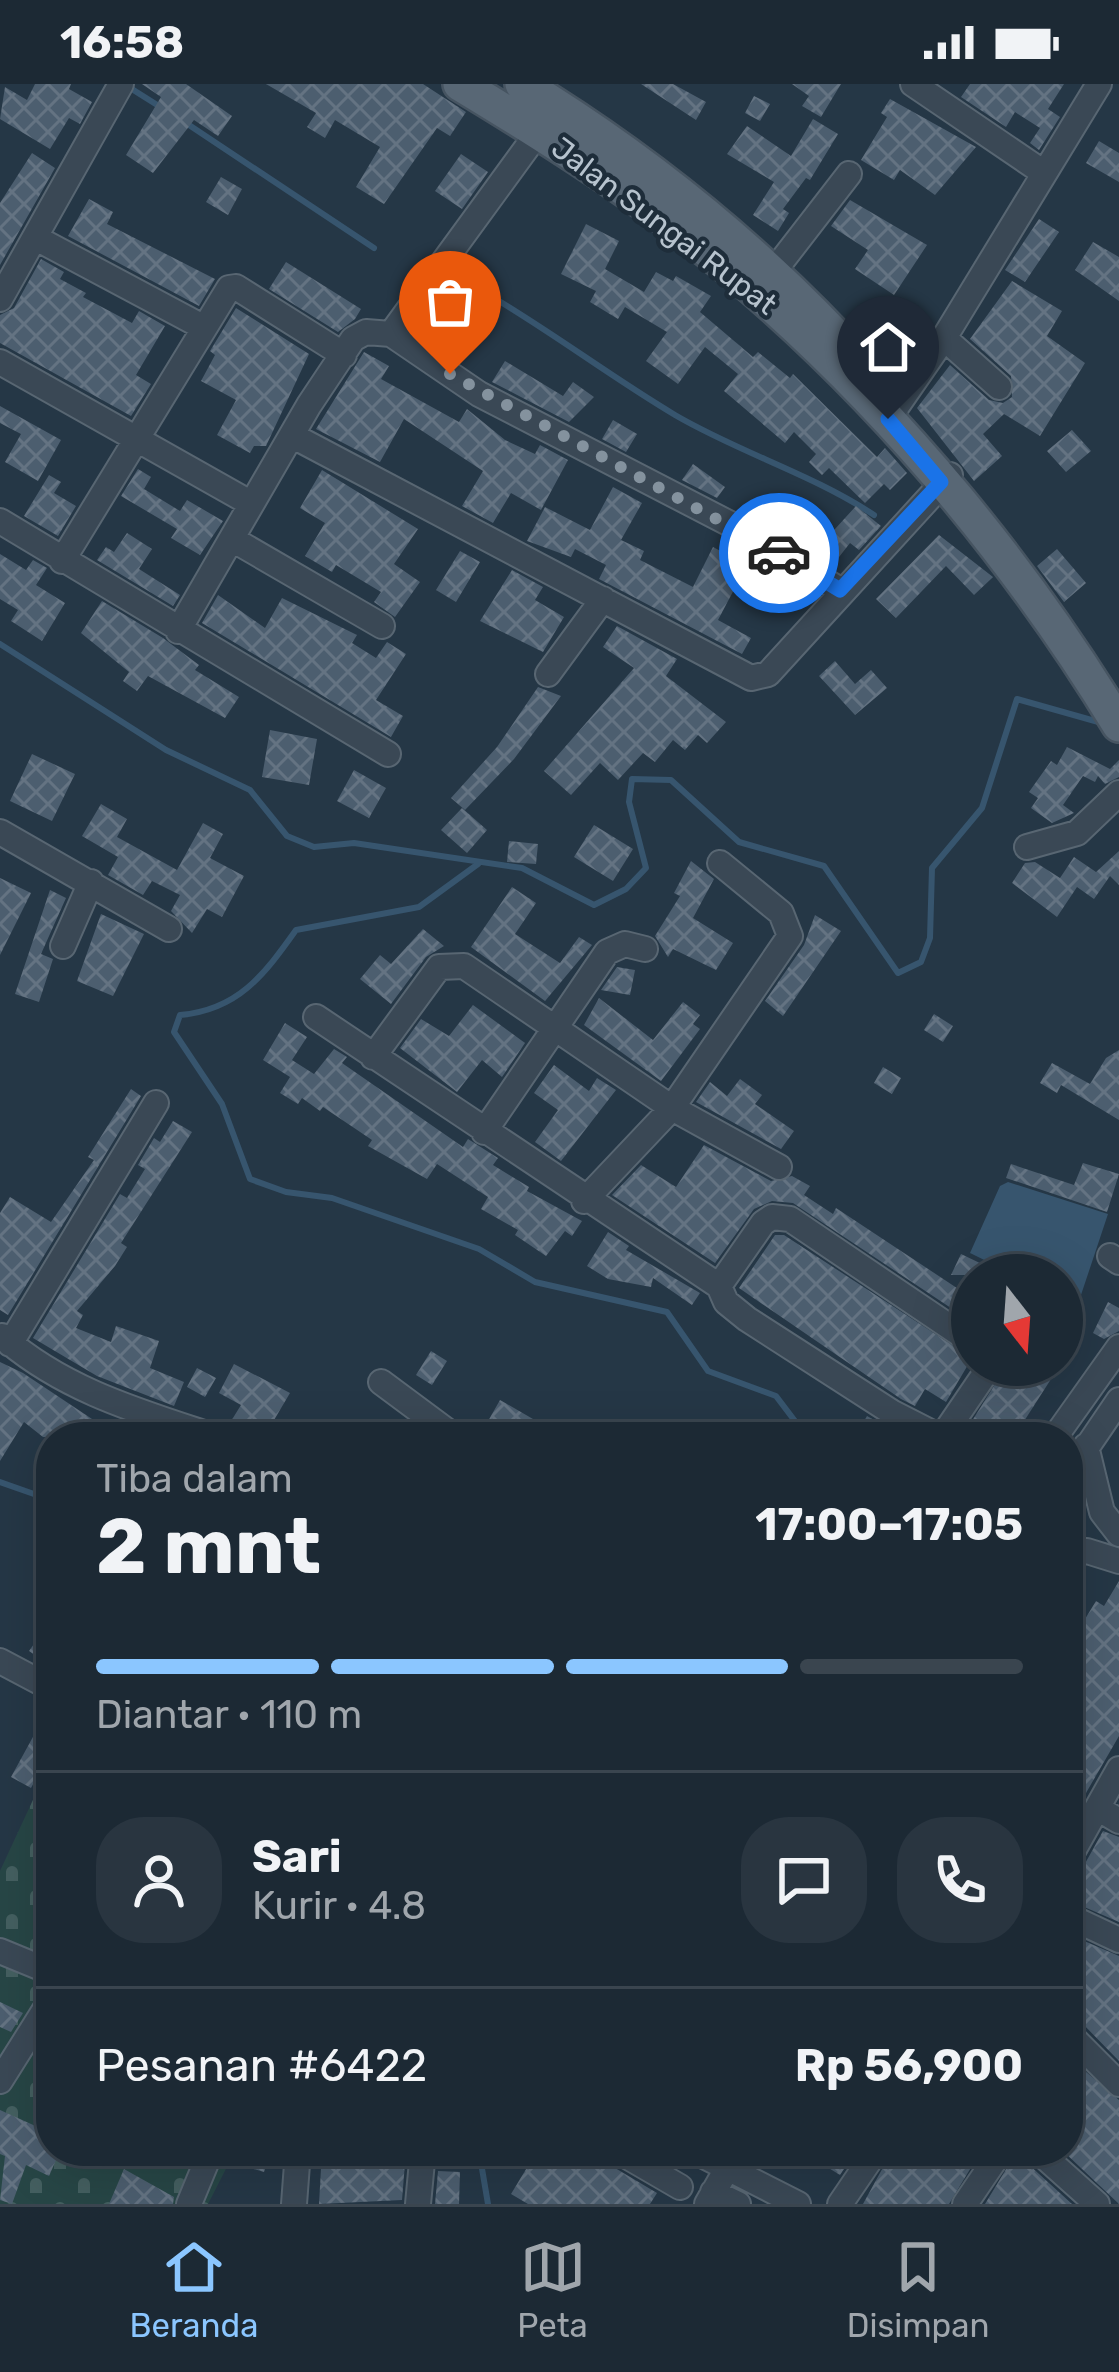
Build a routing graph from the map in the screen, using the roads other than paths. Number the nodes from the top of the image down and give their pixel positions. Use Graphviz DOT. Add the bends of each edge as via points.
graph roads {
  1 [pos="460,84"];
  2 [pos="522,84"];
  3 [pos="914,84"];
  4 [pos="1099,84"];
  5 [pos="119,88"];
  6 [pos="538,131"];
  7 [pos="1044,173"];
  8 [pos="849,174"];
  9 [pos="36,238"];
  10 [pos="774,271"];
  11 [pos="0,299"];
  12 [pos="201,326"];
  13 [pos="391,334"];
  14 [pos="944,338"];
  15 [pos="344,355"];
  16 [pos="0,362"];
  17 [pos="999,387"];
  18 [pos="892,410"];
  19 [pos="139,437"];
  20 [pos="295,437"];
  21 [pos="946,478"];
  22 [pos="250,503"];
  23 [pos="0,521"];
  24 [pos="232,539"];
  25 [pos="62,561"];
  26 [pos="840,590"];
  27 [pos="603,599"];
  28 [pos="382,626"];
  29 [pos="178,631"];
  30 [pos="1087,664"];
  31 [pos="548,674"];
  32 [pos="1119,704"];
  33 [pos="1119,725"];
  34 [pos="388,754"];
  35 [pos="1119,793"];
  36 [pos="0,832"];
  37 [pos="1027,847"];
  38 [pos="720,863"];
  39 [pos="91,882"];
  40 [pos="169,929"];
  41 [pos="63,946"];
  42 [pos="645,949"];
  43 [pos="316,1018"];
  44 [pos="557,1033"];
  45 [pos="373,1057"];
  46 [pos="156,1103"];
  47 [pos="672,1108"];
  48 [pos="484,1132"];
  49 [pos="779,1167"];
  50 [pos="584,1201"];
  51 [pos="719,1286"];
  52 [pos="951,1328"];
  53 [pos="5,1339"];
  54 [pos="1119,1347"];
  55 [pos="381,1382"];
  56 [pos="976,1386"];
  57 [pos="1119,1400"];
  58 [pos="169,1422"];
  59 [pos="435,1422"];
  60 [pos="916,1422"];
  61 [pos="951,1422"];
  62 [pos="1066,1422"];
  63 [pos="1086,1446"];
  64 [pos="1083,1451"];
  65 [pos="1119,1534"];
  66 [pos="1083,1551"];
  67 [pos="1119,1561"];
  68 [pos="0,1661"];
  69 [pos="36,1680"];
  70 [pos="1119,1769"];
  71 [pos="1108,1815"];
  72 [pos="1083,1843"];
  73 [pos="1083,1923"];
  74 [pos="1119,1940"];
  75 [pos="0,1952"];
  76 [pos="36,1966"];
  77 [pos="36,2024"];
  78 [pos="1083,2048"];
  79 [pos="0,2081"];
  80 [pos="1119,2084"];
  81 [pos="205,2166"];
  82 [pos="297,2166"];
  83 [pos="422,2166"];
  84 [pos="637,2166"];
  85 [pos="693,2166"];
  86 [pos="728,2166"];
  87 [pos="742,2166"];
  88 [pos="866,2166"];
  89 [pos="991,2166"];
  90 [pos="1049,2166"];
  91 [pos="1069,2194"];
  92 [pos="675,2196"];
  93 [pos="710,2198"];
  94 [pos="189,2204"];
  95 [pos="294,2204"];
  96 [pos="418,2204"];
  97 [pos="738,2204"];
  98 [pos="798,2204"];
  99 [pos="840,2204"];
  100 [pos="964,2204"];
  101 [pos="1097,2204"];
  1 -- 6 [label="main road, Jalan Sungai Rupat"];
  2 -- 10 [label="main road, Jalan Sungai Rupat" via="683,196"];
  3 -- 7 [label="street"];
  4 -- 7 [label="street"];
  5 -- 9 [label="street"];
  6 -- 13 [label="street"];
  6 -- 18 [label="main road, Jalan Sungai Rupat" via="765,298"];
  7 -- 14 [label="street"];
  8 -- 10 [label="street"];
  9 -- 11 [label="street"];
  9 -- 12 [label="street"];
  10 -- 18 [label="main road, Jalan Sungai Rupat"];
  12 -- 15 [label="street" via="234,286"];
  12 -- 19 [label="street"];
  13 -- 15 [label="street" via="360,335"];
  13 -- 26 [label="street" via="479,394"];
  14 -- 17 [label="street"];
  14 -- 18 [label="street"];
  15 -- 20 [label="street"];
  16 -- 19 [label="street"];
  18 -- 21 [label="main road, Jalan Sungai Rupat"];
  19 -- 22 [label="street"];
  19 -- 25 [label="street"];
  20 -- 22 [label="street"];
  20 -- 27 [label="street"];
  21 -- 26 [label="street"];
  21 -- 30 [label="main road, Jalan Sungai Rupat"];
  22 -- 24 [label="street"];
  23 -- 25 [label="street"];
  24 -- 28 [label="street"];
  24 -- 29 [label="street"];
  25 -- 29 [label="street"];
  26 -- 27 [label="street" via="767,674 751,678"];
  27 -- 31 [label="street"];
  29 -- 34 [label="street"];
  30 -- 32 [label="main road, Jalan Sungai Rupat"];
  30 -- 33 [label="main road, Jalan Sungai Rupat"];
  35 -- 37 [label="street" via="1077,833"];
  36 -- 39 [label="street"];
  38 -- 47 [label="street" via="781,913 790,936"];
  39 -- 40 [label="street"];
  39 -- 41 [label="street"];
  42 -- 44 [label="street" via="626,944 607,952"];
  43 -- 45 [label="street"];
  44 -- 45 [label="street" via="452,963 439,967"];
  44 -- 47 [label="street"];
  44 -- 48 [label="street"];
  45 -- 48 [label="street"];
  46 -- 53 [label="street"];
  47 -- 49 [label="street"];
  47 -- 50 [label="street"];
  48 -- 50 [label="street"];
  50 -- 51 [label="street"];
  51 -- 52 [label="street" via="763,1223 790,1219"];
  51 -- 60 [label="street" via="747,1319"];
  53 -- 58 [label="street" via="56,1376"];
  54 -- 62 [label="street"];
  55 -- 59 [label="street"];
  56 -- 61 [label="street"];
  57 -- 63 [label="street"];
  63 -- 64 [label="street"];
  63 -- 65 [label="street" via="1102,1512"];
  66 -- 67 [label="street"];
  68 -- 69 [label="street"];
  70 -- 71 [label="street"];
  71 -- 72 [label="street"];
  73 -- 74 [label="street"];
  75 -- 76 [label="street"];
  77 -- 79 [label="street"];
  78 -- 80 [label="street"];
  81 -- 94 [label="street"];
  82 -- 95 [label="street"];
  83 -- 96 [label="street"];
  84 -- 92 [label="street"];
  85 -- 92 [label="street"];
  86 -- 93 [label="street"];
  87 -- 98 [label="street"];
  88 -- 99 [label="street"];
  89 -- 100 [label="street"];
  90 -- 91 [label="street"];
  91 -- 101 [label="street"];
  93 -- 97 [label="street"];
}
